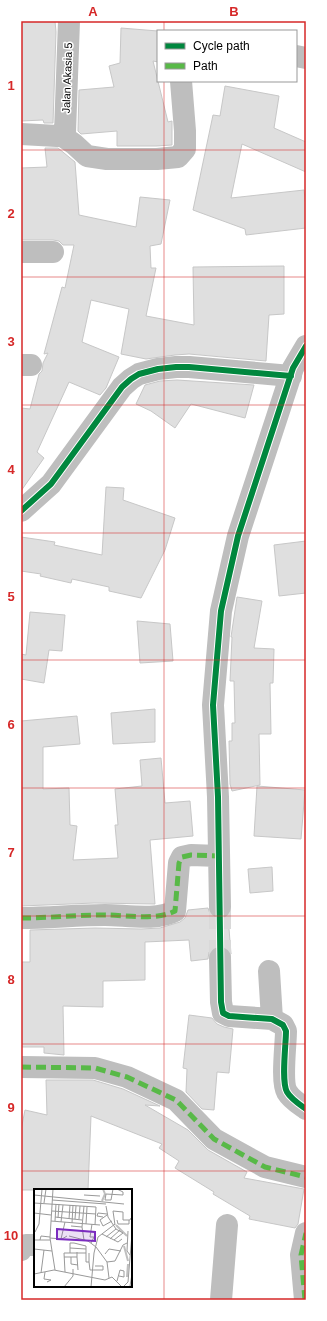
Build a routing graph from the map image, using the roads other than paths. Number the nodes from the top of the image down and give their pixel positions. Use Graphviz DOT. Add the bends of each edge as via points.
graph roads {
  1 [pos="69,21"];
  2 [pos="181,82"];
  3 [pos="21,134"];
  4 [pos="62,134"];
  5 [pos="21,252"];
  6 [pos="53,252"];
  7 [pos="306,346"];
  8 [pos="291,376"];
  9 [pos="21,512"];
  10 [pos="219,856"];
  11 [pos="220,907"];
  12 [pos="21,918"];
  13 [pos="220,958"];
  14 [pos="269,971"];
  15 [pos="272,1019"];
  16 [pos="21,1067"];
  17 [pos="306,1109"];
  18 [pos="306,1177"];
  19 [pos="227,1226"];
  20 [pos="306,1234"];
  21 [pos="34,1245"];
  22 [pos="21,1250"];
  23 [pos="222,1300"];
  24 [pos="305,1300"];
  1 -- 4 [label="street, Jalan Akasia 5" via="66,129"];
  2 -- 4 [label="street" via="185,149 178,157 107,159 87,156"];
  3 -- 4 [label="street"];
  5 -- 6 [label="street"];
  7 -- 8 [label="street"];
  8 -- 9 [label="street" via="189,367 158,369 131,378 51,484"];
  8 -- 10 [label="street" via="238,536 221,611 213,705"];
  10 -- 11 [label="street"];
  10 -- 12 [label="street" via="191,855 182,858 179,863 176,911 170,914"];
  13 -- 15 [label="street" via="223,1013 229,1016"];
  14 -- 15 [label="street"];
  15 -- 17 [label="street" via="283,1025 286,1031 286,1091"];
  16 -- 18 [label="street" via="95,1068 127,1077 176,1100 214,1139 265,1167"];
  19 -- 23 [label="street"];
  20 -- 24 [label="street" via="302,1265"];
  21 -- 22 [label="street" via="26,1245"];
}
